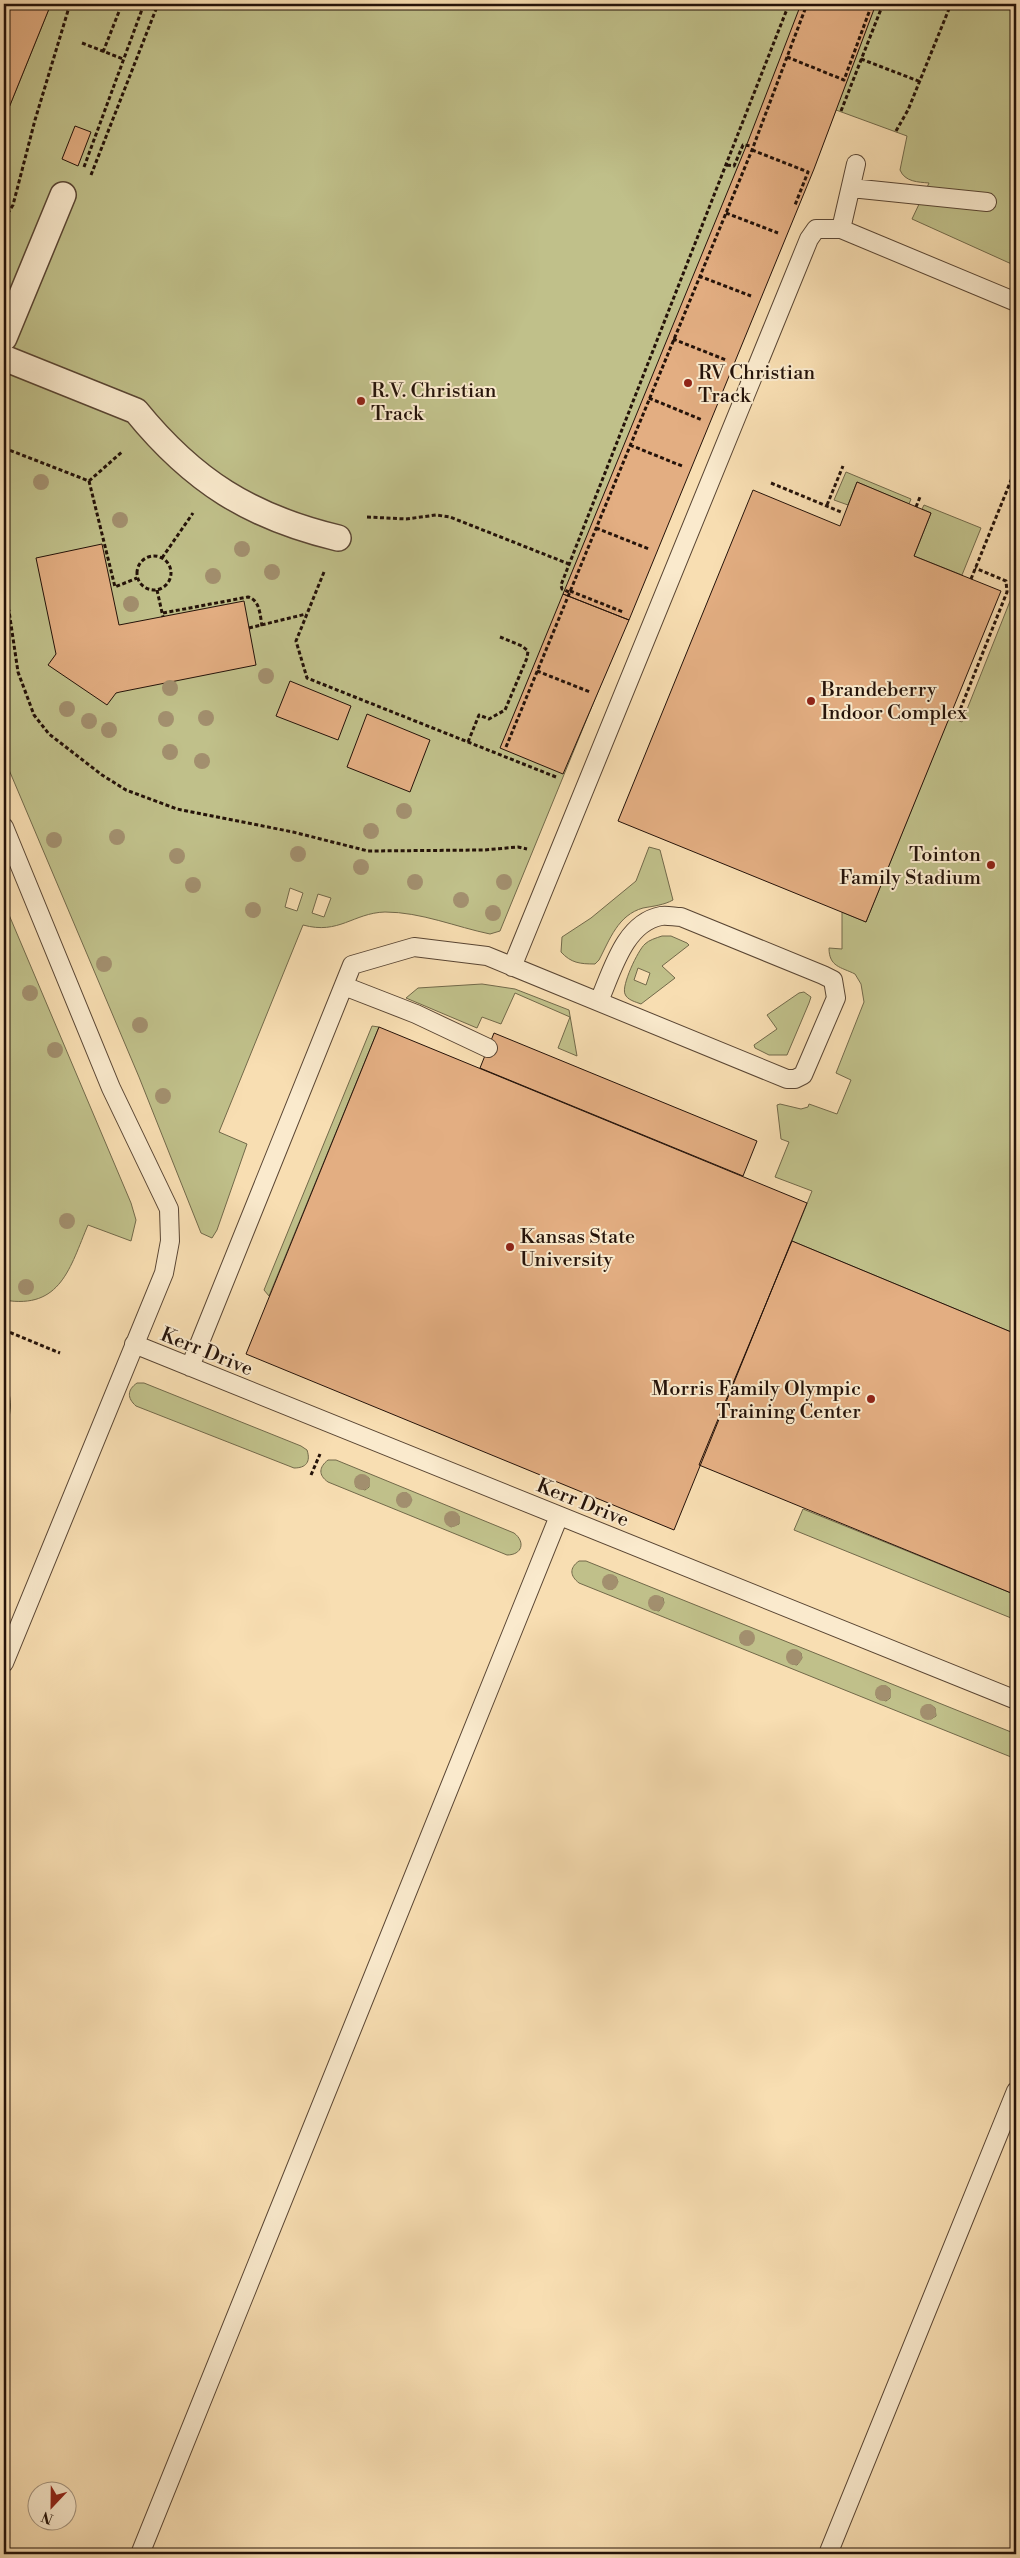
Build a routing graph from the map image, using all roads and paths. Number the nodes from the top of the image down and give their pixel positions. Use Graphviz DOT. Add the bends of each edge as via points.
graph roads {
  1 [pos="70,4"];
  2 [pos="122,4"];
  3 [pos="144,4"];
  4 [pos="158,4"];
  5 [pos="789,4"];
  6 [pos="807,4"];
  7 [pos="872,4"];
  8 [pos="883,4"];
  9 [pos="951,4"];
  10 [pos="82,43"];
  11 [pos="103,52"];
  12 [pos="787,57"];
  13 [pos="123,59"];
  14 [pos="861,59"];
  15 [pos="921,82"];
  16 [pos="841,111"];
  17 [pos="896,131"];
  18 [pos="97,136"];
  19 [pos="105,140"];
  20 [pos="752,148"];
  21 [pos="856,164"];
  22 [pos="727,165"];
  23 [pos="803,170"];
  24 [pos="90,176"];
  25 [pos="851,188"];
  26 [pos="63,195"];
  27 [pos="987,202"];
  28 [pos="726,213"];
  29 [pos="4,219"];
  30 [pos="841,229"];
  31 [pos="777,233"];
  32 [pos="700,276"];
  33 [pos="752,296"];
  34 [pos="1016,302"];
  35 [pos="4,338"];
  36 [pos="673,339"];
  37 [pos="4,358"];
  38 [pos="725,360"];
  39 [pos="650,398"];
  40 [pos="701,419"];
  41 [pos="149,427"];
  42 [pos="630,445"];
  43 [pos="4,448"];
  44 [pos="682,466"];
  45 [pos="843,466"];
  46 [pos="1016,468"];
  47 [pos="89,481"];
  48 [pos="771,483"];
  49 [pos="212,485"];
  50 [pos="920,498"];
  51 [pos="827,505"];
  52 [pos="916,507"];
  53 [pos="841,512"];
  54 [pos="363,517"];
  55 [pos="596,528"];
  56 [pos="338,538"];
  57 [pos="648,549"];
  58 [pos="162,558"];
  59 [pos="570,564"];
  60 [pos="975,568"];
  61 [pos="137,578"];
  62 [pos="971,579"];
  63 [pos="158,590"];
  64 [pos="570,592"];
  65 [pos="4,595"];
  66 [pos="622,612"];
  67 [pos="307,614"];
  68 [pos="262,626"];
  69 [pos="249,628"];
  70 [pos="500,637"];
  71 [pos="537,671"];
  72 [pos="588,691"];
  73 [pos="958,715"];
  74 [pos="468,742"];
  75 [pos="506,747"];
  76 [pos="561,779"];
  77 [pos="4,827"];
  78 [pos="532,851"];
  79 [pos="512,967"];
  80 [pos="344,986"];
  81 [pos="599,1001"];
  82 [pos="488,1048"];
  83 [pos="4,1330"];
  84 [pos="134,1344"];
  85 [pos="60,1353"];
  86 [pos="190,1367"];
  87 [pos="320,1454"];
  88 [pos="311,1475"];
  89 [pos="559,1516"];
  90 [pos="4,1663"];
  91 [pos="1016,1700"];
  92 [pos="1016,2091"];
  93 [pos="140,2554"];
  94 [pos="828,2554"];
  1 -- 29 [label="path" via="13,205"];
  2 -- 11 [label="path"];
  3 -- 13 [label="path"];
  4 -- 19 [label="path"];
  5 -- 22 [label="path"];
  6 -- 12 [label="path"];
  7 -- 12 [label="path" via="844,80"];
  8 -- 14 [label="path"];
  9 -- 15 [label="path"];
  10 -- 11 [label="path"];
  11 -- 13 [label="path"];
  12 -- 20 [label="path"];
  13 -- 18 [label="path"];
  14 -- 15 [label="path"];
  14 -- 16 [label="path"];
  15 -- 17 [label="path"];
  18 -- 19 [label="path"];
  18 -- 26 [label="path" via="78,180"];
  19 -- 24 [label="path"];
  20 -- 22 [label="path" via="743,145 734,166"];
  20 -- 23 [label="path"];
  20 -- 28 [label="path"];
  21 -- 25 [label="lane"];
  22 -- 59 [label="path"];
  25 -- 27 [label="lane"];
  25 -- 30 [label="lane"];
  26 -- 35 [label="street"];
  28 -- 31 [label="path"];
  28 -- 32 [label="path"];
  30 -- 34 [label="lane"];
  30 -- 79 [label="lane" via="816,230 809,239"];
  32 -- 33 [label="path"];
  32 -- 36 [label="path"];
  36 -- 38 [label="path"];
  36 -- 39 [label="path"];
  37 -- 41 [label="street" via="136,411"];
  39 -- 40 [label="path"];
  39 -- 42 [label="path"];
  41 -- 47 [label="path"];
  41 -- 49 [label="street"];
  42 -- 44 [label="path"];
  42 -- 55 [label="path"];
  43 -- 47 [label="path"];
  45 -- 51 [label="path"];
  46 -- 60 [label="path"];
  47 -- 61 [label="path" via="113,587"];
  48 -- 51 [label="path"];
  49 -- 56 [label="street" via="241,504 298,528"];
  49 -- 58 [label="path"];
  50 -- 52 [label="path"];
  51 -- 53 [label="path"];
  54 -- 59 [label="path" via="406,519 436,514 450,517"];
  55 -- 57 [label="path"];
  55 -- 64 [label="path"];
  56 -- 67 [label="path"];
  58 -- 61 [label="path" via="146,557 138,565"];
  58 -- 63 [label="path" via="171,572 167,583"];
  59 -- 64 [label="path" via="561,588"];
  60 -- 62 [label="path"];
  60 -- 73 [label="path" via="1006,581 1007,592"];
  61 -- 63 [label="path" via="142,586"];
  63 -- 68 [label="path" via="163,615 254,598"];
  64 -- 66 [label="path"];
  64 -- 71 [label="path"];
  65 -- 78 [label="path" via="10,610 18,672 34,716 49,734 126,790 177,809 368,851 518,847"];
  67 -- 68 [label="path"];
  67 -- 74 [label="path" via="296,640 307,678"];
  68 -- 69 [label="path"];
  70 -- 74 [label="path" via="522,646 528,651 527,658 505,710 489,719 479,715"];
  71 -- 72 [label="path"];
  71 -- 75 [label="path"];
  74 -- 76 [label="path"];
  77 -- 84 [label="lane" via="111,1088 169,1209 170,1241 164,1273"];
  79 -- 80 [label="lane" via="487,956 414,947 352,965"];
  79 -- 81 [label="lane"];
  80 -- 82 [label="lane" via="416,1014"];
  80 -- 86 [label="lane"];
  81 -- 81 [label="lane" via="776,1076 795,1079 808,1067 837,991 833,980 824,975 681,917 661,916 629,937"];
  83 -- 85 [label="path"];
  84 -- 86 [label="lane, Kerr Drive"];
  84 -- 90 [label="lane"];
  86 -- 89 [label="lane, Kerr Drive"];
  87 -- 88 [label="path"];
  89 -- 91 [label="lane, Kerr Drive"];
  89 -- 93 [label="lane"];
  92 -- 94 [label="lane"];
}
